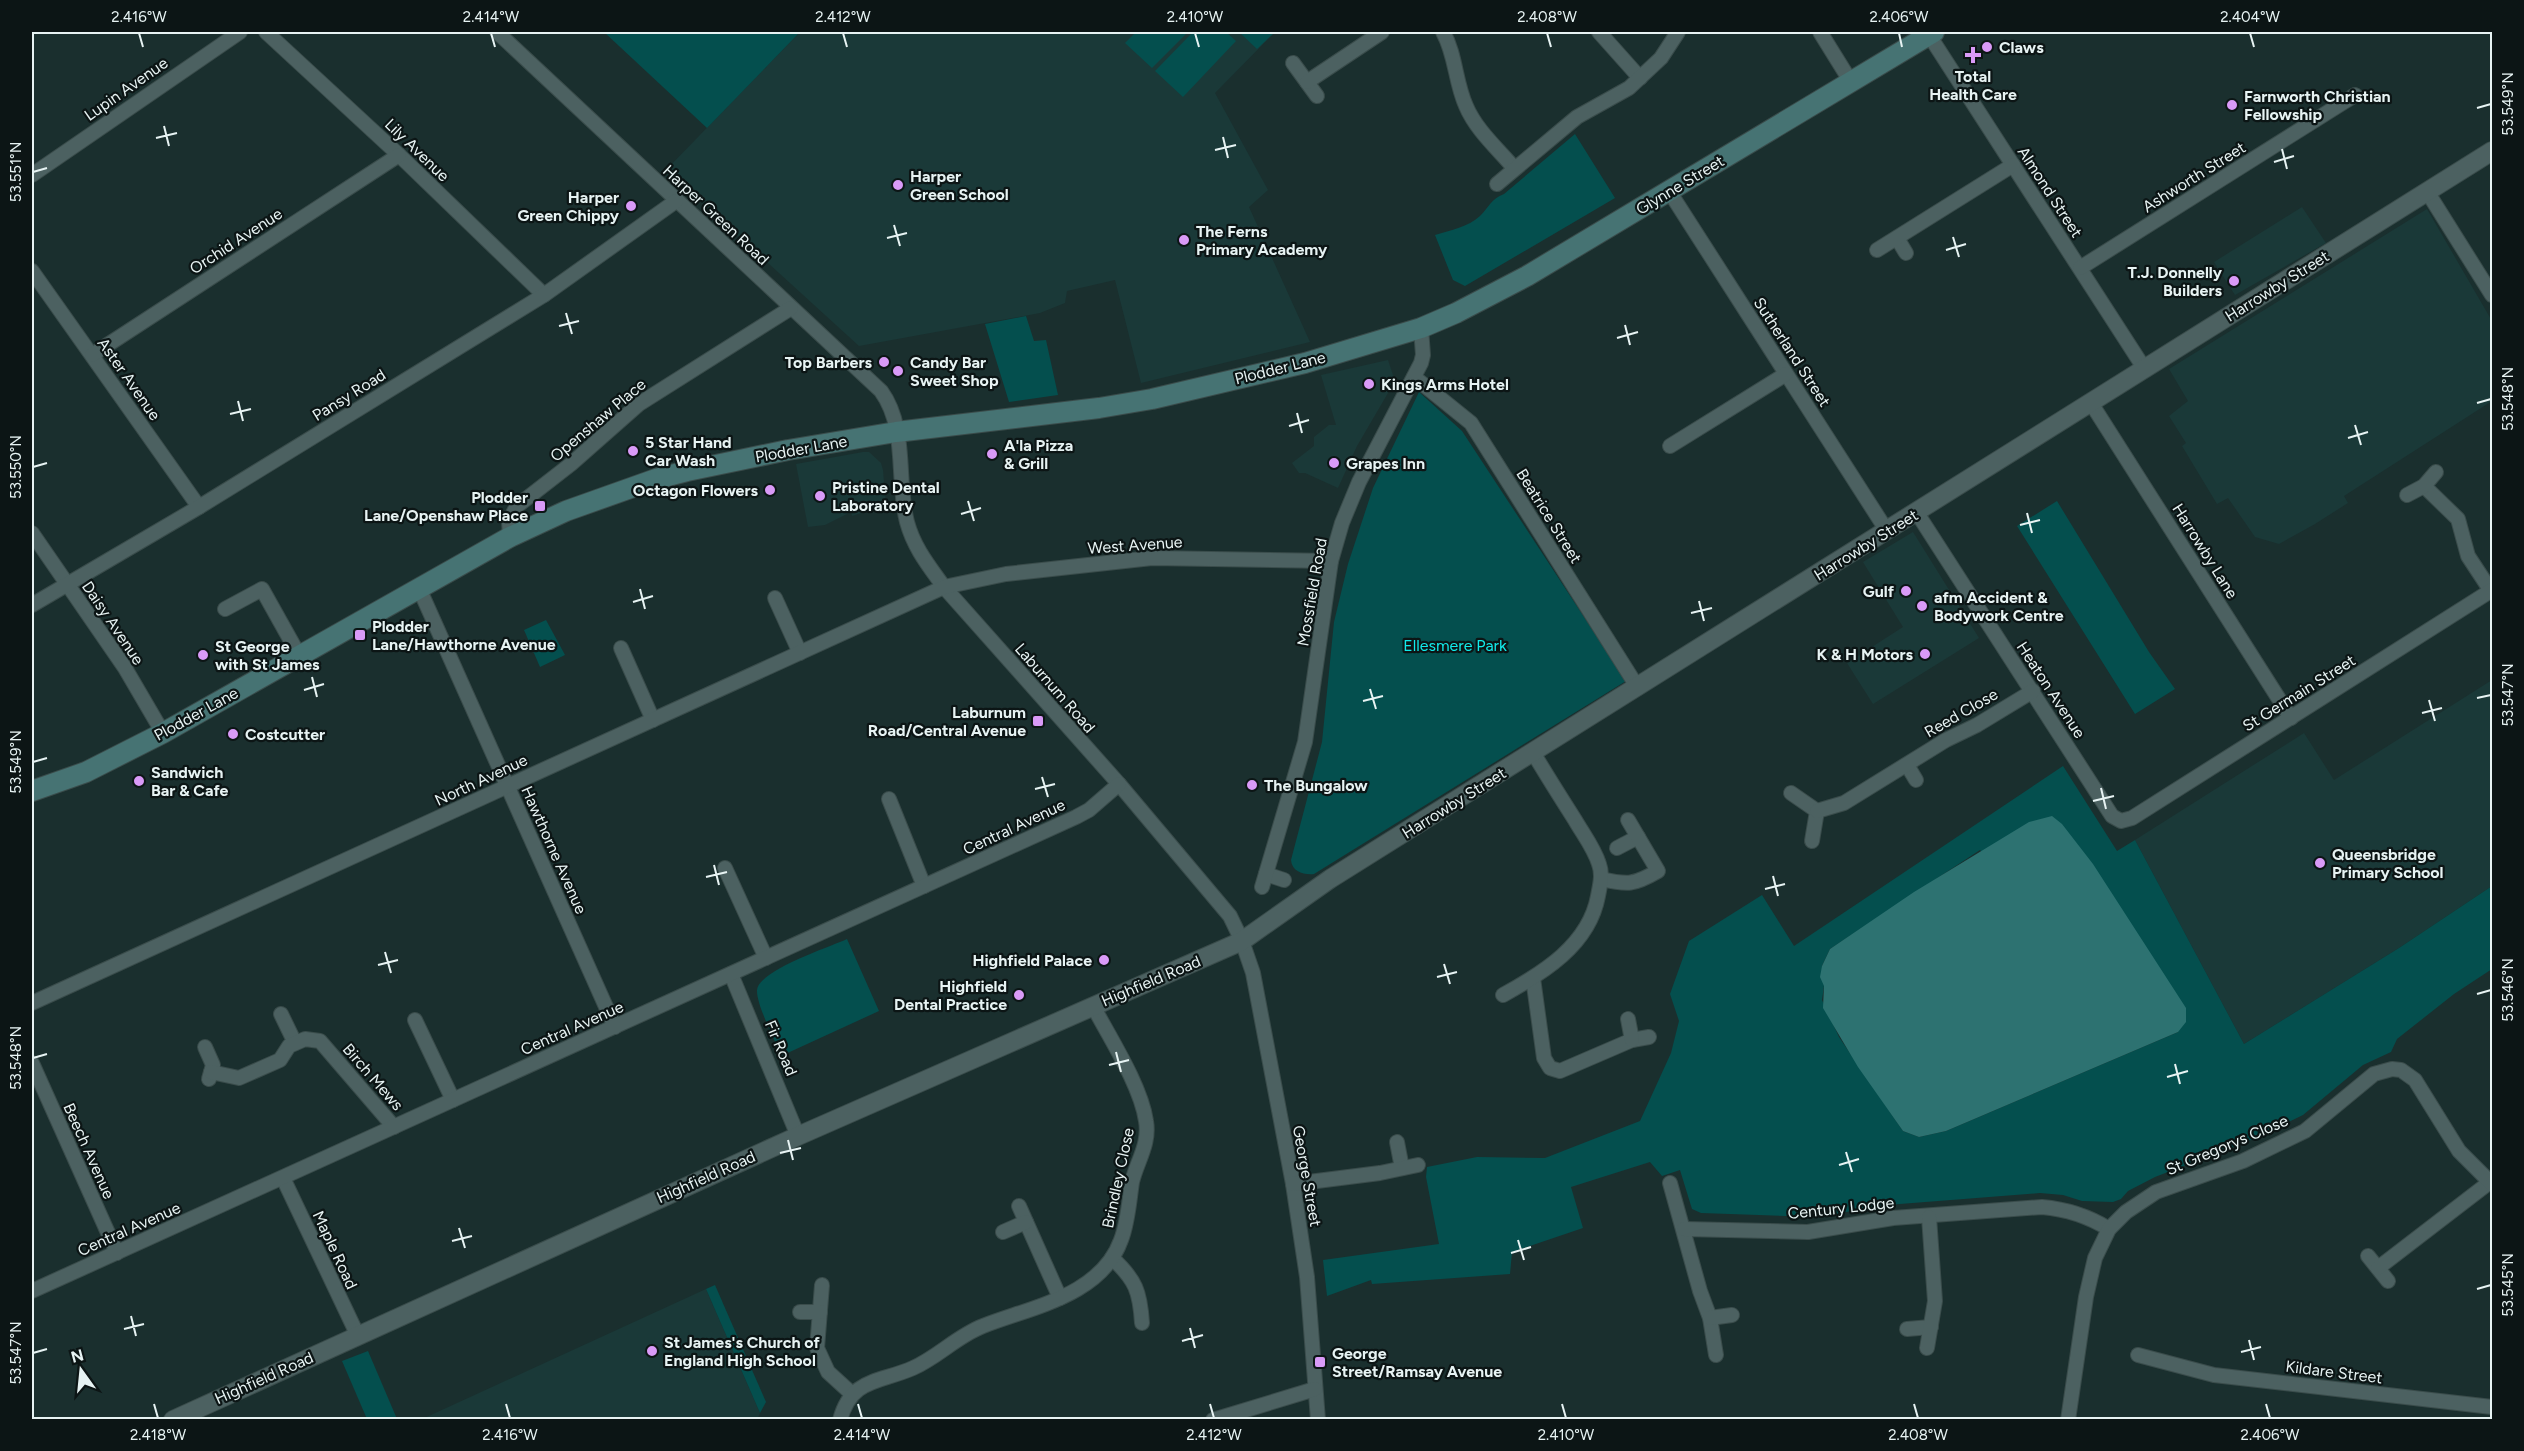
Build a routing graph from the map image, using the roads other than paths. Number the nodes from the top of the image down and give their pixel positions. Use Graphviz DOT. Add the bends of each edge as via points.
graph roads {
  1 [pos="240,32"];
  2 [pos="266,32"];
  3 [pos="496,32"];
  4 [pos="1382,32"];
  5 [pos="1443,32"];
  6 [pos="1599,32"];
  7 [pos="1678,32"];
  8 [pos="1820,32"];
  9 [pos="1931,33"];
  10 [pos="1293,63"];
  11 [pos="1640,78"];
  12 [pos="1307,82"];
  13 [pos="1851,82"];
  14 [pos="2355,95"];
  15 [pos="1317,96"];
  16 [pos="2493,151"];
  17 [pos="399,155"];
  18 [pos="2013,165"];
  19 [pos="1515,168"];
  20 [pos="32,175"];
  21 [pos="1497,184"];
  22 [pos="1669,191"];
  23 [pos="2428,193"];
  24 [pos="676,201"];
  25 [pos="1896,238"];
  26 [pos="1877,250"];
  27 [pos="1906,254"];
  28 [pos="2080,268"];
  29 [pos="32,271"];
  30 [pos="2493,295"];
  31 [pos="544,296"];
  32 [pos="791,308"];
  33 [pos="1420,328"];
  34 [pos="92,355"];
  35 [pos="2144,368"];
  36 [pos="1786,374"];
  37 [pos="1414,378"];
  38 [pos="2091,403"];
  39 [pos="897,432"];
  40 [pos="1670,446"];
  41 [pos="2436,472"];
  42 [pos="2424,486"];
  43 [pos="2407,495"];
  44 [pos="199,507"];
  45 [pos="1917,513"];
  46 [pos="1887,531"];
  47 [pos="32,533"];
  48 [pos="510,537"];
  49 [pos="1331,561"];
  50 [pos="67,583"];
  51 [pos="944,587"];
  52 [pos="420,588"];
  53 [pos="2492,591"];
  54 [pos="776,598"];
  55 [pos="32,605"];
  56 [pos="225,609"];
  57 [pos="621,648"];
  58 [pos="800,653"];
  59 [pos="300,657"];
  60 [pos="1638,688"];
  61 [pos="2032,691"];
  62 [pos="2291,717"];
  63 [pos="653,720"];
  64 [pos="164,733"];
  65 [pos="1534,754"];
  66 [pos="1907,765"];
  67 [pos="1916,780"];
  68 [pos="1119,784"];
  69 [pos="508,786"];
  70 [pos="32,791"];
  71 [pos="1791,793"];
  72 [pos="889,799"];
  73 [pos="1817,811"];
  74 [pos="1628,820"];
  75 [pos="2121,821"];
  76 [pos="1638,837"];
  77 [pos="1812,841"];
  78 [pos="1617,848"];
  79 [pos="725,868"];
  80 [pos="1602,879"];
  81 [pos="1284,880"];
  82 [pos="924,886"];
  83 [pos="1242,941"];
  84 [pos="766,958"];
  85 [pos="731,974"];
  86 [pos="1533,978"];
  87 [pos="1503,995"];
  88 [pos="32,1003"];
  89 [pos="1093,1006"];
  90 [pos="281,1014"];
  91 [pos="1628,1019"];
  92 [pos="415,1020"];
  93 [pos="615,1027"];
  94 [pos="1649,1037"];
  95 [pos="1632,1040"];
  96 [pos="295,1044"];
  97 [pos="205,1047"];
  98 [pos="32,1063"];
  99 [pos="453,1100"];
  100 [pos="394,1127"];
  101 [pos="798,1136"];
  102 [pos="1397,1142"];
  103 [pos="1418,1165"];
  104 [pos="1402,1168"];
  105 [pos="283,1178"];
  106 [pos="1670,1183"];
  107 [pos="2491,1183"];
  108 [pos="1293,1184"];
  109 [pos="1019,1206"];
  110 [pos="1929,1216"];
  111 [pos="1026,1221"];
  112 [pos="1684,1229"];
  113 [pos="2109,1229"];
  114 [pos="1003,1232"];
  115 [pos="117,1253"];
  116 [pos="2368,1256"];
  117 [pos="1112,1258"];
  118 [pos="2378,1268"];
  119 [pos="2388,1281"];
  120 [pos="822,1285"];
  121 [pos="32,1291"];
  122 [pos="1060,1298"];
  123 [pos="800,1312"];
  124 [pos="820,1312"];
  125 [pos="1732,1315"];
  126 [pos="1710,1318"];
  127 [pos="1142,1323"];
  128 [pos="1931,1327"];
  129 [pos="1907,1329"];
  130 [pos="358,1336"];
  131 [pos="1927,1348"];
  132 [pos="1716,1355"];
  133 [pos="2138,1355"];
  134 [pos="1315,1389"];
  135 [pos="851,1393"];
  136 [pos="2493,1407"];
  137 [pos="173,1419"];
  138 [pos="840,1419"];
  139 [pos="1213,1419"];
  140 [pos="1318,1419"];
  141 [pos="2068,1419"];
  1 -- 20 [label="street, Lupin Avenue"];
  2 -- 17 [label="street, Lily Avenue"];
  3 -- 24 [label="street, Harper Green Road"];
  4 -- 12 [label="street"];
  5 -- 19 [label="street" via="1467,108"];
  6 -- 11 [label="street"];
  7 -- 11 [label="street" via="1661,58"];
  8 -- 13 [label="street"];
  9 -- 13 [label="main road, Glynne Street"];
  9 -- 18 [label="street, Almond Street"];
  10 -- 12 [label="street"];
  11 -- 19 [label="street" via="1623,92 1576,117"];
  12 -- 15 [label="street"];
  13 -- 22 [label="main road, Glynne Street"];
  14 -- 28 [label="street, Ashworth Street"];
  16 -- 23 [label="street, Harrowby Street"];
  17 -- 31 [label="street, Lily Avenue"];
  17 -- 34 [label="street, Orchid Avenue"];
  18 -- 25 [label="street"];
  18 -- 28 [label="street, Almond Street"];
  19 -- 21 [label="street"];
  22 -- 33 [label="main road, Glynne Street" via="1527,276 1456,314"];
  22 -- 36 [label="street, Sutherland Street"];
  23 -- 30 [label="street"];
  23 -- 35 [label="street, Harrowby Street"];
  24 -- 31 [label="street, Pansy Road"];
  24 -- 32 [label="street, Harper Green Road"];
  25 -- 26 [label="street"];
  25 -- 27 [label="street"];
  28 -- 35 [label="street, Almond Street"];
  29 -- 34 [label="street, Aster Avenue"];
  31 -- 44 [label="street, Pansy Road"];
  32 -- 39 [label="street, Harper Green Road" via="880,391 890,406"];
  32 -- 48 [label="street, Openshaw Place" via="639,404 517,506 509,521"];
  33 -- 37 [label="street, Mossfield Road" via="1423,355"];
  33 -- 39 [label="main road, Plodder Lane" via="1305,363 1152,399"];
  34 -- 44 [label="street, Aster Avenue"];
  35 -- 38 [label="street, Harrowby Street"];
  36 -- 40 [label="street"];
  36 -- 46 [label="street, Sutherland Street"];
  37 -- 49 [label="street, Mossfield Road" via="1359,482"];
  37 -- 60 [label="street, Beatrice Street" via="1471,423"];
  38 -- 45 [label="street, Harrowby Street"];
  38 -- 62 [label="street, Harrowby Lane"];
  39 -- 48 [label="main road, Plodder Lane" via="788,450 656,479 566,511"];
  39 -- 51 [label="street, Laburnum Road" via="907,520 921,555"];
  41 -- 42 [label="street"];
  42 -- 43 [label="street"];
  42 -- 53 [label="street" via="2458,519 2468,556"];
  44 -- 50 [label="street, Pansy Road"];
  45 -- 46 [label="street, Harrowby Street"];
  45 -- 61 [label="street, Heaton Avenue"];
  46 -- 60 [label="street, Harrowby Street"];
  47 -- 50 [label="street, Daisy Avenue"];
  48 -- 52 [label="main road, Plodder Lane"];
  49 -- 51 [label="street, West Avenue" via="1152,558 1006,574"];
  49 -- 81 [label="street, Mossfield Road" via="1305,742 1264,881"];
  50 -- 55 [label="street, Pansy Road"];
  50 -- 64 [label="street, Daisy Avenue"];
  51 -- 58 [label="street, North Avenue"];
  51 -- 68 [label="street, Laburnum Road"];
  52 -- 59 [label="main road, Plodder Lane"];
  52 -- 69 [label="street, Hawthorne Avenue"];
  53 -- 62 [label="street, St Germain Street"];
  54 -- 58 [label="street"];
  56 -- 59 [label="street" via="262,589"];
  57 -- 63 [label="street"];
  58 -- 63 [label="street, North Avenue"];
  59 -- 64 [label="main road, Plodder Lane"];
  60 -- 65 [label="street, Harrowby Street"];
  61 -- 66 [label="street, Reed Close"];
  61 -- 75 [label="street, Heaton Avenue" via="2112,816"];
  62 -- 75 [label="street, St Germain Street" via="2132,818"];
  63 -- 69 [label="street, North Avenue"];
  64 -- 70 [label="main road, Plodder Lane" via="86,772"];
  65 -- 80 [label="street" via="1592,848"];
  65 -- 83 [label="street, Harrowby Street" via="1330,879"];
  66 -- 67 [label="street"];
  66 -- 73 [label="street, Reed Close" via="1844,803"];
  68 -- 82 [label="street, Central Avenue" via="1076,817"];
  68 -- 83 [label="street, Laburnum Road" via="1230,916"];
  69 -- 88 [label="street, North Avenue"];
  69 -- 93 [label="street, Hawthorne Avenue"];
  71 -- 73 [label="street"];
  72 -- 82 [label="street"];
  73 -- 77 [label="street"];
  74 -- 76 [label="street"];
  76 -- 78 [label="street"];
  76 -- 80 [label="street" via="1658,871 1626,885"];
  79 -- 84 [label="street"];
  80 -- 86 [label="street" via="1596,909 1587,927 1557,960"];
  82 -- 84 [label="street, Central Avenue"];
  83 -- 89 [label="street, Highfield Road"];
  83 -- 108 [label="street, George Street" via="1253,973"];
  84 -- 85 [label="street, Central Avenue"];
  85 -- 93 [label="street, Central Avenue"];
  85 -- 101 [label="street, Fir Road"];
  86 -- 87 [label="street"];
  86 -- 95 [label="street" via="1544,1058 1550,1068 1560,1071"];
  89 -- 101 [label="street, Highfield Road"];
  89 -- 117 [label="street, Brindley Close" via="1138,1095 1147,1122 1145,1148 1134,1174 1121,1242"];
  90 -- 96 [label="street"];
  91 -- 95 [label="street"];
  92 -- 99 [label="street"];
  93 -- 99 [label="street, Central Avenue"];
  94 -- 95 [label="street"];
  96 -- 97 [label="street" via="289,1046 280,1060 238,1078 210,1077 213,1065"];
  96 -- 100 [label="street, Birch Mews" via="309,1039 323,1043"];
  98 -- 115 [label="street, Beech Avenue"];
  99 -- 100 [label="street, Central Avenue"];
  100 -- 105 [label="street, Central Avenue"];
  101 -- 130 [label="street, Highfield Road"];
  102 -- 104 [label="street"];
  103 -- 104 [label="street"];
  104 -- 108 [label="street"];
  105 -- 115 [label="street, Central Avenue"];
  105 -- 130 [label="street, Maple Road"];
  106 -- 112 [label="street"];
  107 -- 113 [label="street, St Gregorys Close" via="2459,1151 2415,1080 2402,1070 2382,1070 2305,1131 2243,1161 2156,1192"];
  107 -- 118 [label="street, St Gregorys Close"];
  108 -- 134 [label="street, George Street" via="1307,1277"];
  109 -- 111 [label="street"];
  110 -- 112 [label="street, Century Lodge" via="1808,1232"];
  110 -- 113 [label="street, Century Lodge" via="2042,1207 2094,1220"];
  110 -- 128 [label="street" via="1935,1280"];
  111 -- 114 [label="street"];
  111 -- 122 [label="street"];
  112 -- 126 [label="street"];
  113 -- 141 [label="street, St Gregorys Close" via="2090,1278"];
  115 -- 121 [label="street, Central Avenue"];
  116 -- 118 [label="street"];
  117 -- 122 [label="street, Brindley Close" via="1088,1282"];
  117 -- 127 [label="street" via="1131,1277 1146,1304"];
  118 -- 119 [label="street"];
  120 -- 124 [label="street"];
  122 -- 135 [label="street, Brindley Close" via="983,1326 915,1367"];
  123 -- 124 [label="street"];
  124 -- 135 [label="street" via="821,1361"];
  125 -- 126 [label="street"];
  126 -- 132 [label="street"];
  128 -- 129 [label="street"];
  128 -- 131 [label="street"];
  130 -- 137 [label="street, Highfield Road"];
  133 -- 136 [label="street, Kildare Street" via="2214,1374"];
  134 -- 139 [label="street"];
  134 -- 140 [label="street, George Street"];
  135 -- 138 [label="street"];
}
